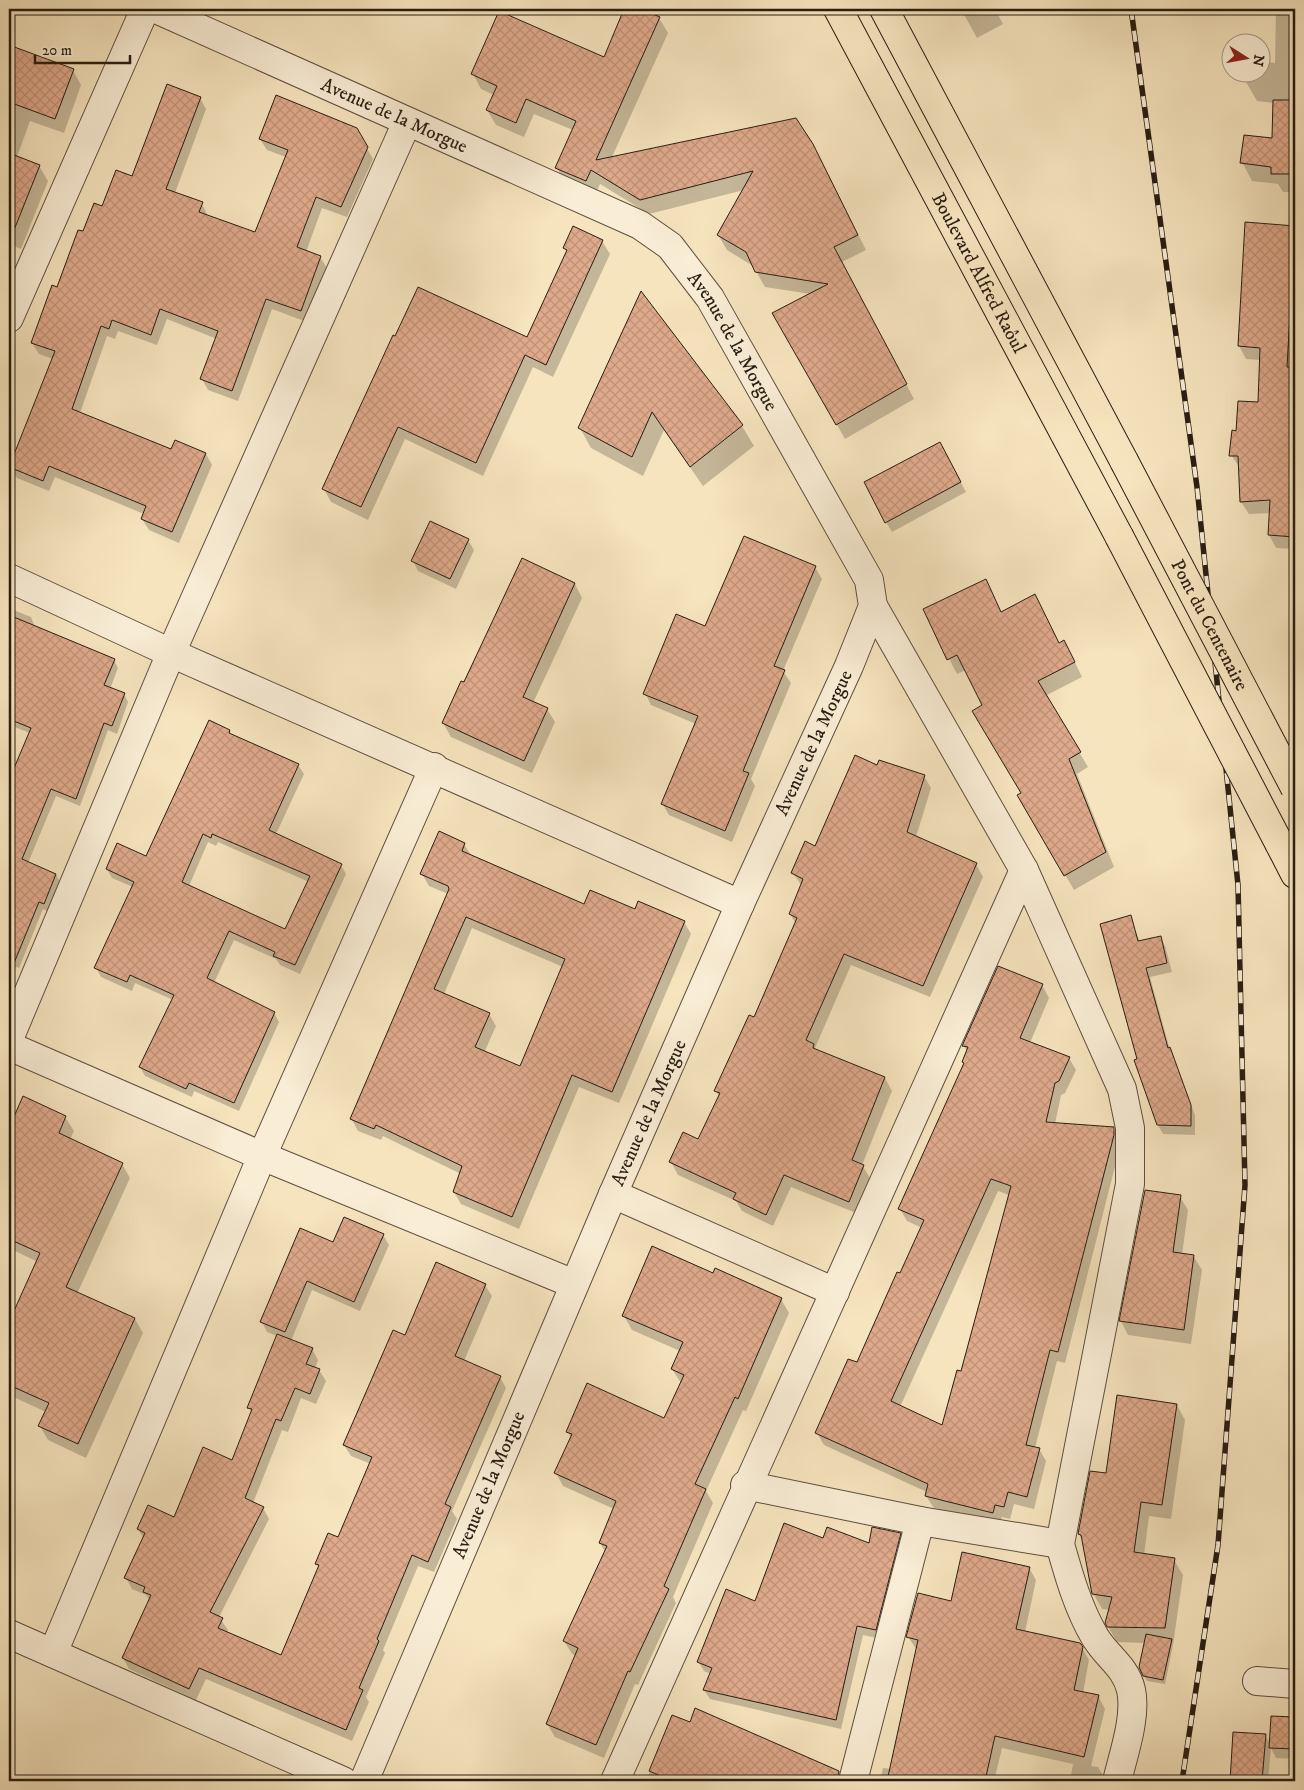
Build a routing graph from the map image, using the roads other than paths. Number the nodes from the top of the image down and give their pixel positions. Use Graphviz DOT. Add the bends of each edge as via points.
graph roads {
  1 [pos="145,9"];
  2 [pos="156,9"];
  3 [pos="838,9"];
  4 [pos="884,9"];
  5 [pos="408,122"];
  6 [pos="9,318"];
  7 [pos="1119,536"];
  8 [pos="9,578"];
  9 [pos="872,606"];
  10 [pos="171,653"];
  11 [pos="434,768"];
  12 [pos="1295,788"];
  13 [pos="1024,870"];
  14 [pos="1295,874"];
  15 [pos="740,904"];
  16 [pos="9,1039"];
  17 [pos="9,1046"];
  18 [pos="262,1156"];
  19 [pos="613,1194"];
  20 [pos="574,1284"];
  21 [pos="835,1292"];
  22 [pos="745,1485"];
  23 [pos="920,1521"];
  24 [pos="1060,1544"];
  25 [pos="9,1634"];
  26 [pos="53,1653"];
  27 [pos="1257,1680"];
  28 [pos="1295,1684"];
  29 [pos="343,1781"];
  30 [pos="364,1781"];
  31 [pos="615,1781"];
  32 [pos="853,1781"];
  33 [pos="1117,1781"];
  1 -- 6 [label="street"];
  2 -- 5 [label="street, Avenue de la Morgue"];
  3 -- 7 [label="main road, Boulevard Alfred Raôul"];
  4 -- 12 [label="main road, Pont du Centenaire, bridge"];
  5 -- 9 [label="street, Avenue de la Morgue" via="640,225 670,246 710,298 855,554 869,580"];
  5 -- 10 [label="street"];
  7 -- 14 [label="main road, Pont du Centenaire, bridge"];
  8 -- 10 [label="street"];
  9 -- 13 [label="street"];
  9 -- 15 [label="street, Avenue de la Morgue" via="849,666"];
  10 -- 11 [label="street"];
  10 -- 16 [label="street"];
  11 -- 15 [label="street"];
  11 -- 18 [label="street"];
  13 -- 21 [label="street"];
  13 -- 24 [label="street" via="1122,1089 1130,1128 1130,1184"];
  15 -- 19 [label="street, Avenue de la Morgue"];
  17 -- 18 [label="street"];
  18 -- 20 [label="street"];
  18 -- 26 [label="street"];
  19 -- 20 [label="street, Avenue de la Morgue"];
  19 -- 21 [label="street"];
  20 -- 30 [label="street, Avenue de la Morgue"];
  21 -- 22 [label="street"];
  22 -- 23 [label="street"];
  22 -- 31 [label="street"];
  23 -- 24 [label="street"];
  23 -- 32 [label="street"];
  24 -- 33 [label="street" via="1075,1595 1095,1638 1125,1671 1132,1692 1130,1724"];
  25 -- 26 [label="street"];
  26 -- 29 [label="street"];
  27 -- 28 [label="street"];
}
